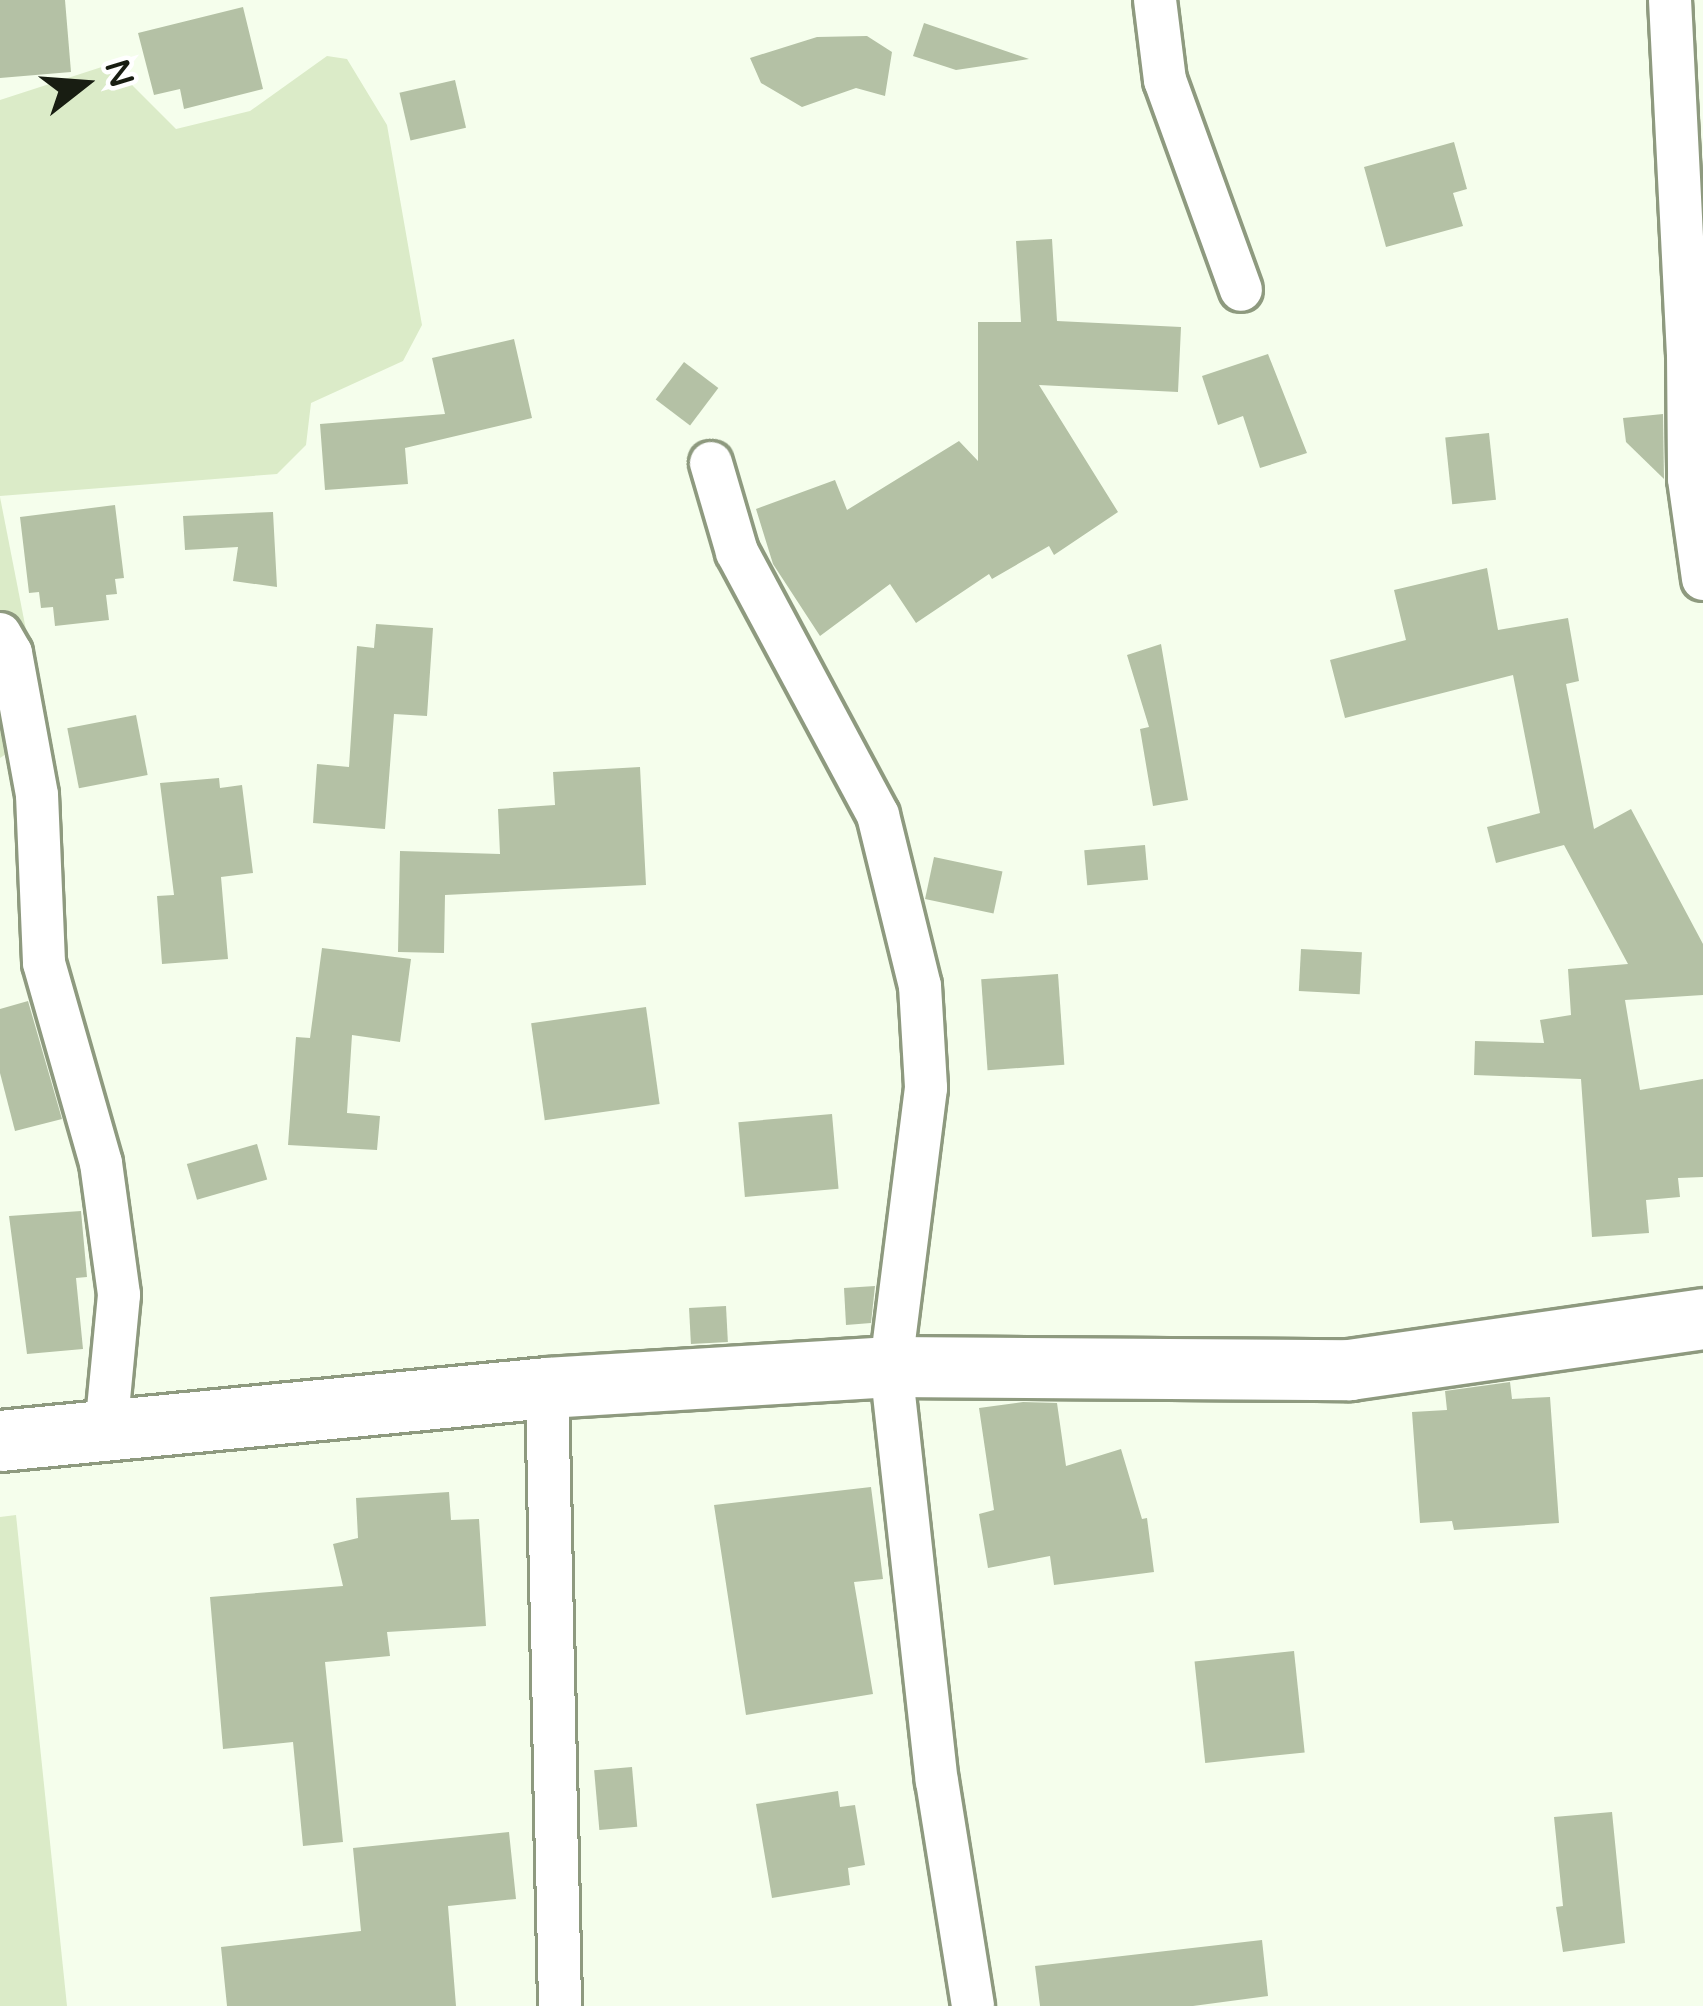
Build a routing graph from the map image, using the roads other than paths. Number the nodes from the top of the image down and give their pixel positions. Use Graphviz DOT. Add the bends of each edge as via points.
graph roads {
  1 [pos="1155,0"];
  2 [pos="1670,0"];
  3 [pos="1241,290"];
  4 [pos="712,463"];
  5 [pos="1703,579"];
  6 [pos="0,634"];
  7 [pos="1703,1319"];
  8 [pos="891,1367"];
  9 [pos="547,1388"];
  10 [pos="106,1430"];
  11 [pos="0,1441"];
  12 [pos="560,2006"];
  13 [pos="973,2006"];
  1 -- 3 [label="street" via="1166,80"];
  2 -- 5 [label="street" via="1689,479"];
  4 -- 8 [label="street" via="737,552 878,815 920,986 926,1088"];
  6 -- 10 [label="street" via="11,653 37,795 44,963 101,1162 119,1294"];
  7 -- 8 [label="street" via="1351,1370"];
  8 -- 9 [label="street"];
  8 -- 13 [label="street" via="938,1781"];
  9 -- 10 [label="street"];
  9 -- 12 [label="street"];
  10 -- 11 [label="street"];
}
